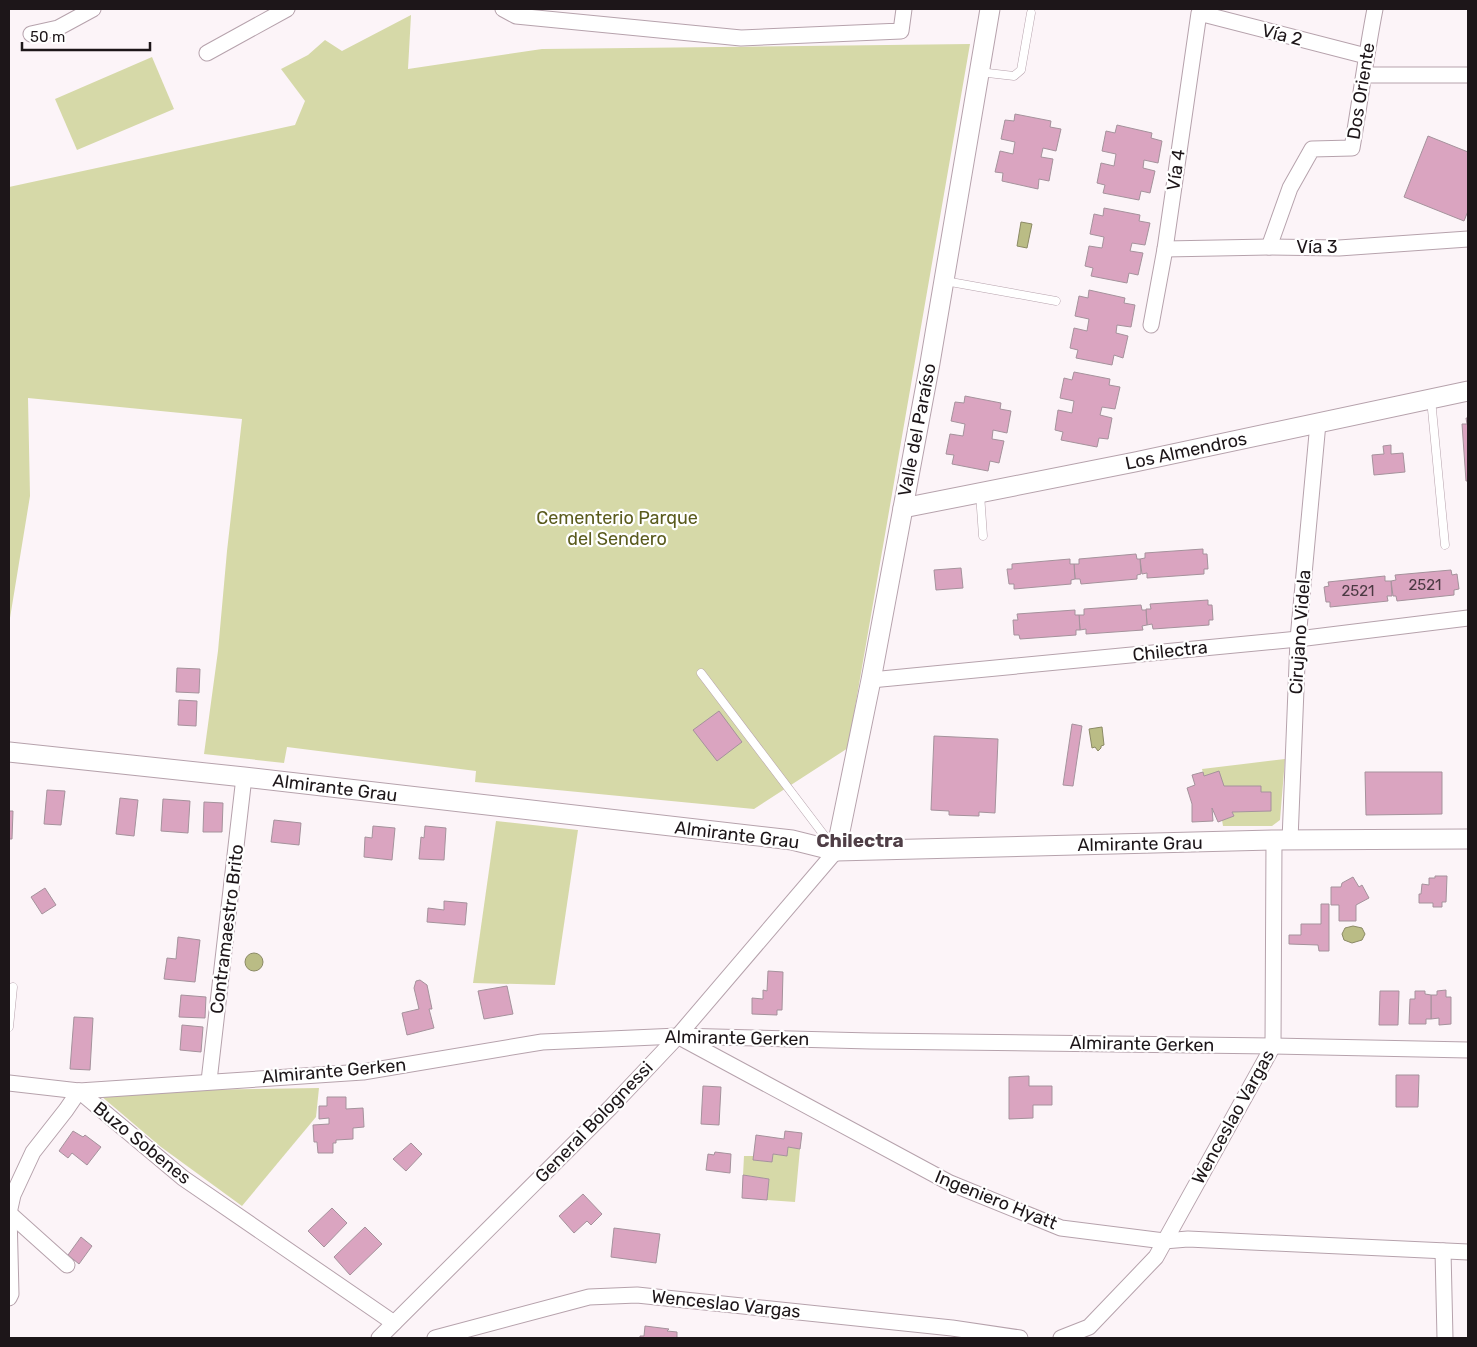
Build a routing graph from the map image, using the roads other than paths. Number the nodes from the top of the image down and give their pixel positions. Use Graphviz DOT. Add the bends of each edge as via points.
graph roads {
  1 [pos="93,9"];
  2 [pos="288,9"];
  3 [pos="503,9"];
  4 [pos="904,9"];
  5 [pos="990,9"];
  6 [pos="1375,9"];
  7 [pos="1031,13"];
  8 [pos="1199,13"];
  9 [pos="31,34"];
  10 [pos="207,54"];
  11 [pos="1366,56"];
  12 [pos="980,72"];
  13 [pos="1365,74"];
  14 [pos="1468,75"];
  15 [pos="1468,238"];
  16 [pos="1269,247"];
  17 [pos="1165,249"];
  18 [pos="944,281"];
  19 [pos="1056,302"];
  20 [pos="1151,325"];
  21 [pos="1468,391"];
  22 [pos="1431,399"];
  23 [pos="1318,423"];
  24 [pos="980,492"];
  25 [pos="903,508"];
  26 [pos="983,536"];
  27 [pos="1445,545"];
  28 [pos="1468,618"];
  29 [pos="1298,639"];
  30 [pos="701,673"];
  31 [pos="871,680"];
  32 [pos="9,752"];
  33 [pos="244,777"];
  34 [pos="1468,839"];
  35 [pos="1282,840"];
  36 [pos="836,851"];
  37 [pos="13,987"];
  38 [pos="9,1027"];
  39 [pos="678,1036"];
  40 [pos="1273,1046"];
  41 [pos="1468,1050"];
  42 [pos="9,1082"];
  43 [pos="209,1082"];
  44 [pos="79,1091"];
  45 [pos="9,1213"];
  46 [pos="1164,1241"];
  47 [pos="1443,1251"];
  48 [pos="1468,1252"];
  49 [pos="67,1266"];
  50 [pos="9,1298"];
  51 [pos="394,1323"];
  52 [pos="952,1333"];
  53 [pos="379,1338"];
  54 [pos="436,1338"];
  55 [pos="1020,1338"];
  56 [pos="1061,1338"];
  57 [pos="1445,1338"];
  1 -- 9 [label="street" via="58,28"];
  2 -- 10 [label="street"];
  3 -- 4 [label="street" via="516,16 741,38 901,31"];
  5 -- 12 [label="street, Valle del Paraíso"];
  6 -- 11 [label="street, Dos Oriente"];
  7 -- 12 [label="lane" via="1021,70 1014,76"];
  8 -- 11 [label="street, Vía 2"];
  8 -- 17 [label="street, Vía 4"];
  11 -- 13 [label="street, Dos Oriente"];
  12 -- 18 [label="street, Valle del Paraíso"];
  13 -- 14 [label="street"];
  13 -- 16 [label="street, Dos Oriente" via="1352,148 1312,149 1290,188"];
  15 -- 16 [label="street, Vía 3" via="1338,248"];
  16 -- 17 [label="street, Vía 3"];
  17 -- 20 [label="street, Vía 4"];
  18 -- 19 [label="lane"];
  18 -- 25 [label="street, Valle del Paraíso"];
  21 -- 22 [label="street, Los Almendros"];
  22 -- 23 [label="street, Los Almendros"];
  22 -- 27 [label="lane"];
  23 -- 24 [label="street, Los Almendros"];
  23 -- 29 [label="street, Cirujano Videla"];
  24 -- 25 [label="street, Los Almendros"];
  24 -- 26 [label="lane"];
  25 -- 31 [label="street, Valle del Paraíso"];
  28 -- 29 [label="street, Chilectra"];
  29 -- 31 [label="street, Chilectra"];
  29 -- 35 [label="street, Cirujano Videla"];
  30 -- 36 [label="lane"];
  31 -- 36 [label="street, Valle del Paraíso"];
  32 -- 33 [label="street, Almirante Grau"];
  33 -- 36 [label="street, Almirante Grau" via="792,840"];
  33 -- 43 [label="street, Contramaestro Brito"];
  34 -- 35 [label="street, Almirante Grau"];
  35 -- 36 [label="street, Almirante Grau"];
  35 -- 40 [label="street, Wenceslao Vargas"];
  36 -- 39 [label="street, General Bolognessi"];
  37 -- 38 [label="lane"];
  39 -- 40 [label="street, Almirante Gerken"];
  39 -- 43 [label="street, Almirante Gerken" via="542,1042 364,1072"];
  39 -- 46 [label="street, Ingeniero Hyatt" via="950,1183 1061,1228"];
  39 -- 51 [label="street, General Bolognessi"];
  40 -- 41 [label="street, Almirante Gerken"];
  40 -- 46 [label="street, Wenceslao Vargas"];
  42 -- 44 [label="street, Almirante Gerken"];
  43 -- 44 [label="street, Almirante Gerken"];
  44 -- 45 [label="street, Buzo Sobenes" via="33,1152 13,1195"];
  44 -- 51 [label="street, Buzo Sobenes" via="183,1178"];
  45 -- 49 [label="street"];
  45 -- 50 [label="street, Buzo Sobenes"];
  46 -- 47 [label="street, Ingeniero Hyatt" via="1188,1239"];
  46 -- 56 [label="street, Wenceslao Vargas" via="1156,1257 1089,1327"];
  47 -- 48 [label="street, Ingeniero Hyatt"];
  47 -- 57 [label="street"];
  51 -- 53 [label="street, General Bolognessi"];
  52 -- 54 [label="street, Wenceslao Vargas" via="637,1295 589,1297"];
  52 -- 55 [label="street, Wenceslao Vargas"];
}
